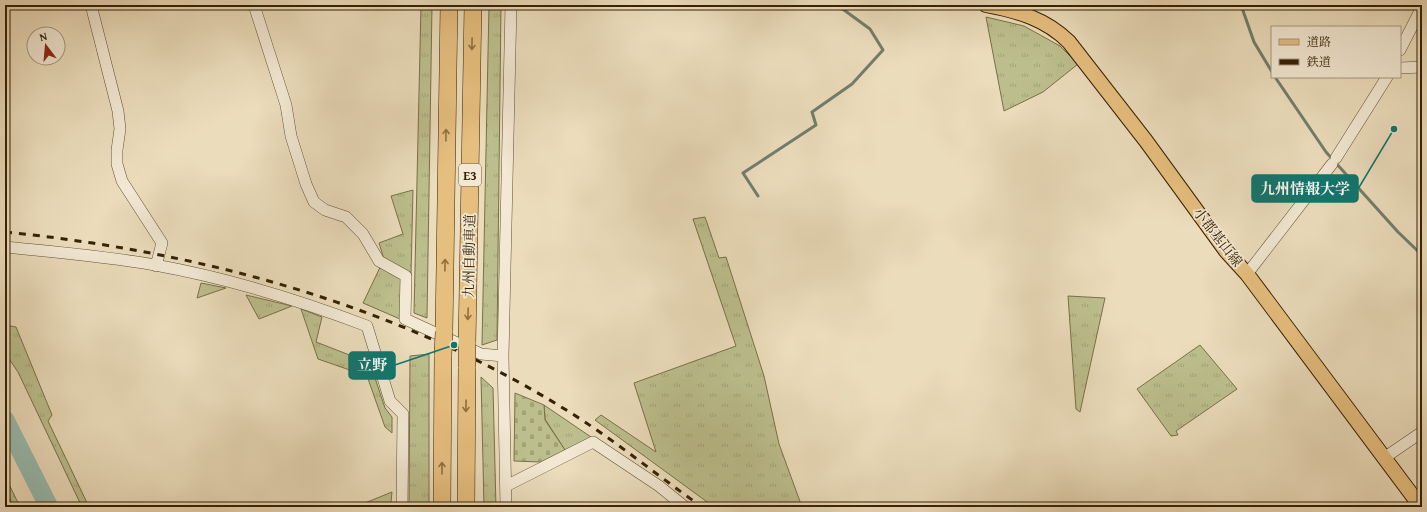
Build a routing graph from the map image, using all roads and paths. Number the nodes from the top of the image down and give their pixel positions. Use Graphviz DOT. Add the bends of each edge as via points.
graph roads {
  1 [pos="91,5"];
  2 [pos="254,5"];
  3 [pos="449,5"];
  4 [pos="473,5"];
  5 [pos="511,5"];
  6 [pos="986,5"];
  7 [pos="1422,7"];
  8 [pos="1401,48"];
  9 [pos="1422,67"];
  10 [pos="1401,68"];
  11 [pos="1386,78"];
  12 [pos="5,247"];
  13 [pos="156,266"];
  14 [pos="1247,274"];
  15 [pos="503,356"];
  16 [pos="1422,432"];
  17 [pos="1384,458"];
  18 [pos="506,486"];
  19 [pos="402,507"];
  20 [pos="442,507"];
  21 [pos="466,507"];
  22 [pos="506,507"];
  23 [pos="685,507"];
  24 [pos="1420,507"];
  1 -- 13 [label="street" via="118,111 120,130 117,150 122,181 162,243"];
  2 -- 15 [label="street" via="286,105 291,136 314,202 325,210 346,217 363,234 379,260 406,276 405,319 481,354"];
  20 -- 3 [label="highway, 九州自動車道 / E3, one-way, bridge"];
  4 -- 21 [label="highway, 九州自動車道 / E3, one-way, bridge"];
  5 -- 15 [label="street"];
  6 -- 14 [label="main road, 小郡基山線" via="1020,12 1038,19 1069,42 1146,141 1226,251"];
  7 -- 8 [label="street"];
  9 -- 10 [label="street"];
  11 -- 14 [label="street" via="1334,161"];
  12 -- 13 [label="street" via="98,256"];
  13 -- 19 [label="street" via="257,289 367,326 390,401 403,414"];
  14 -- 17 [label="main road, 小郡基山線"];
  15 -- 18 [label="street"];
  16 -- 17 [label="street"];
  17 -- 24 [label="main road, 小郡基山線"];
  18 -- 22 [label="street"];
  18 -- 23 [label="street" via="593,442 659,486"];
}
